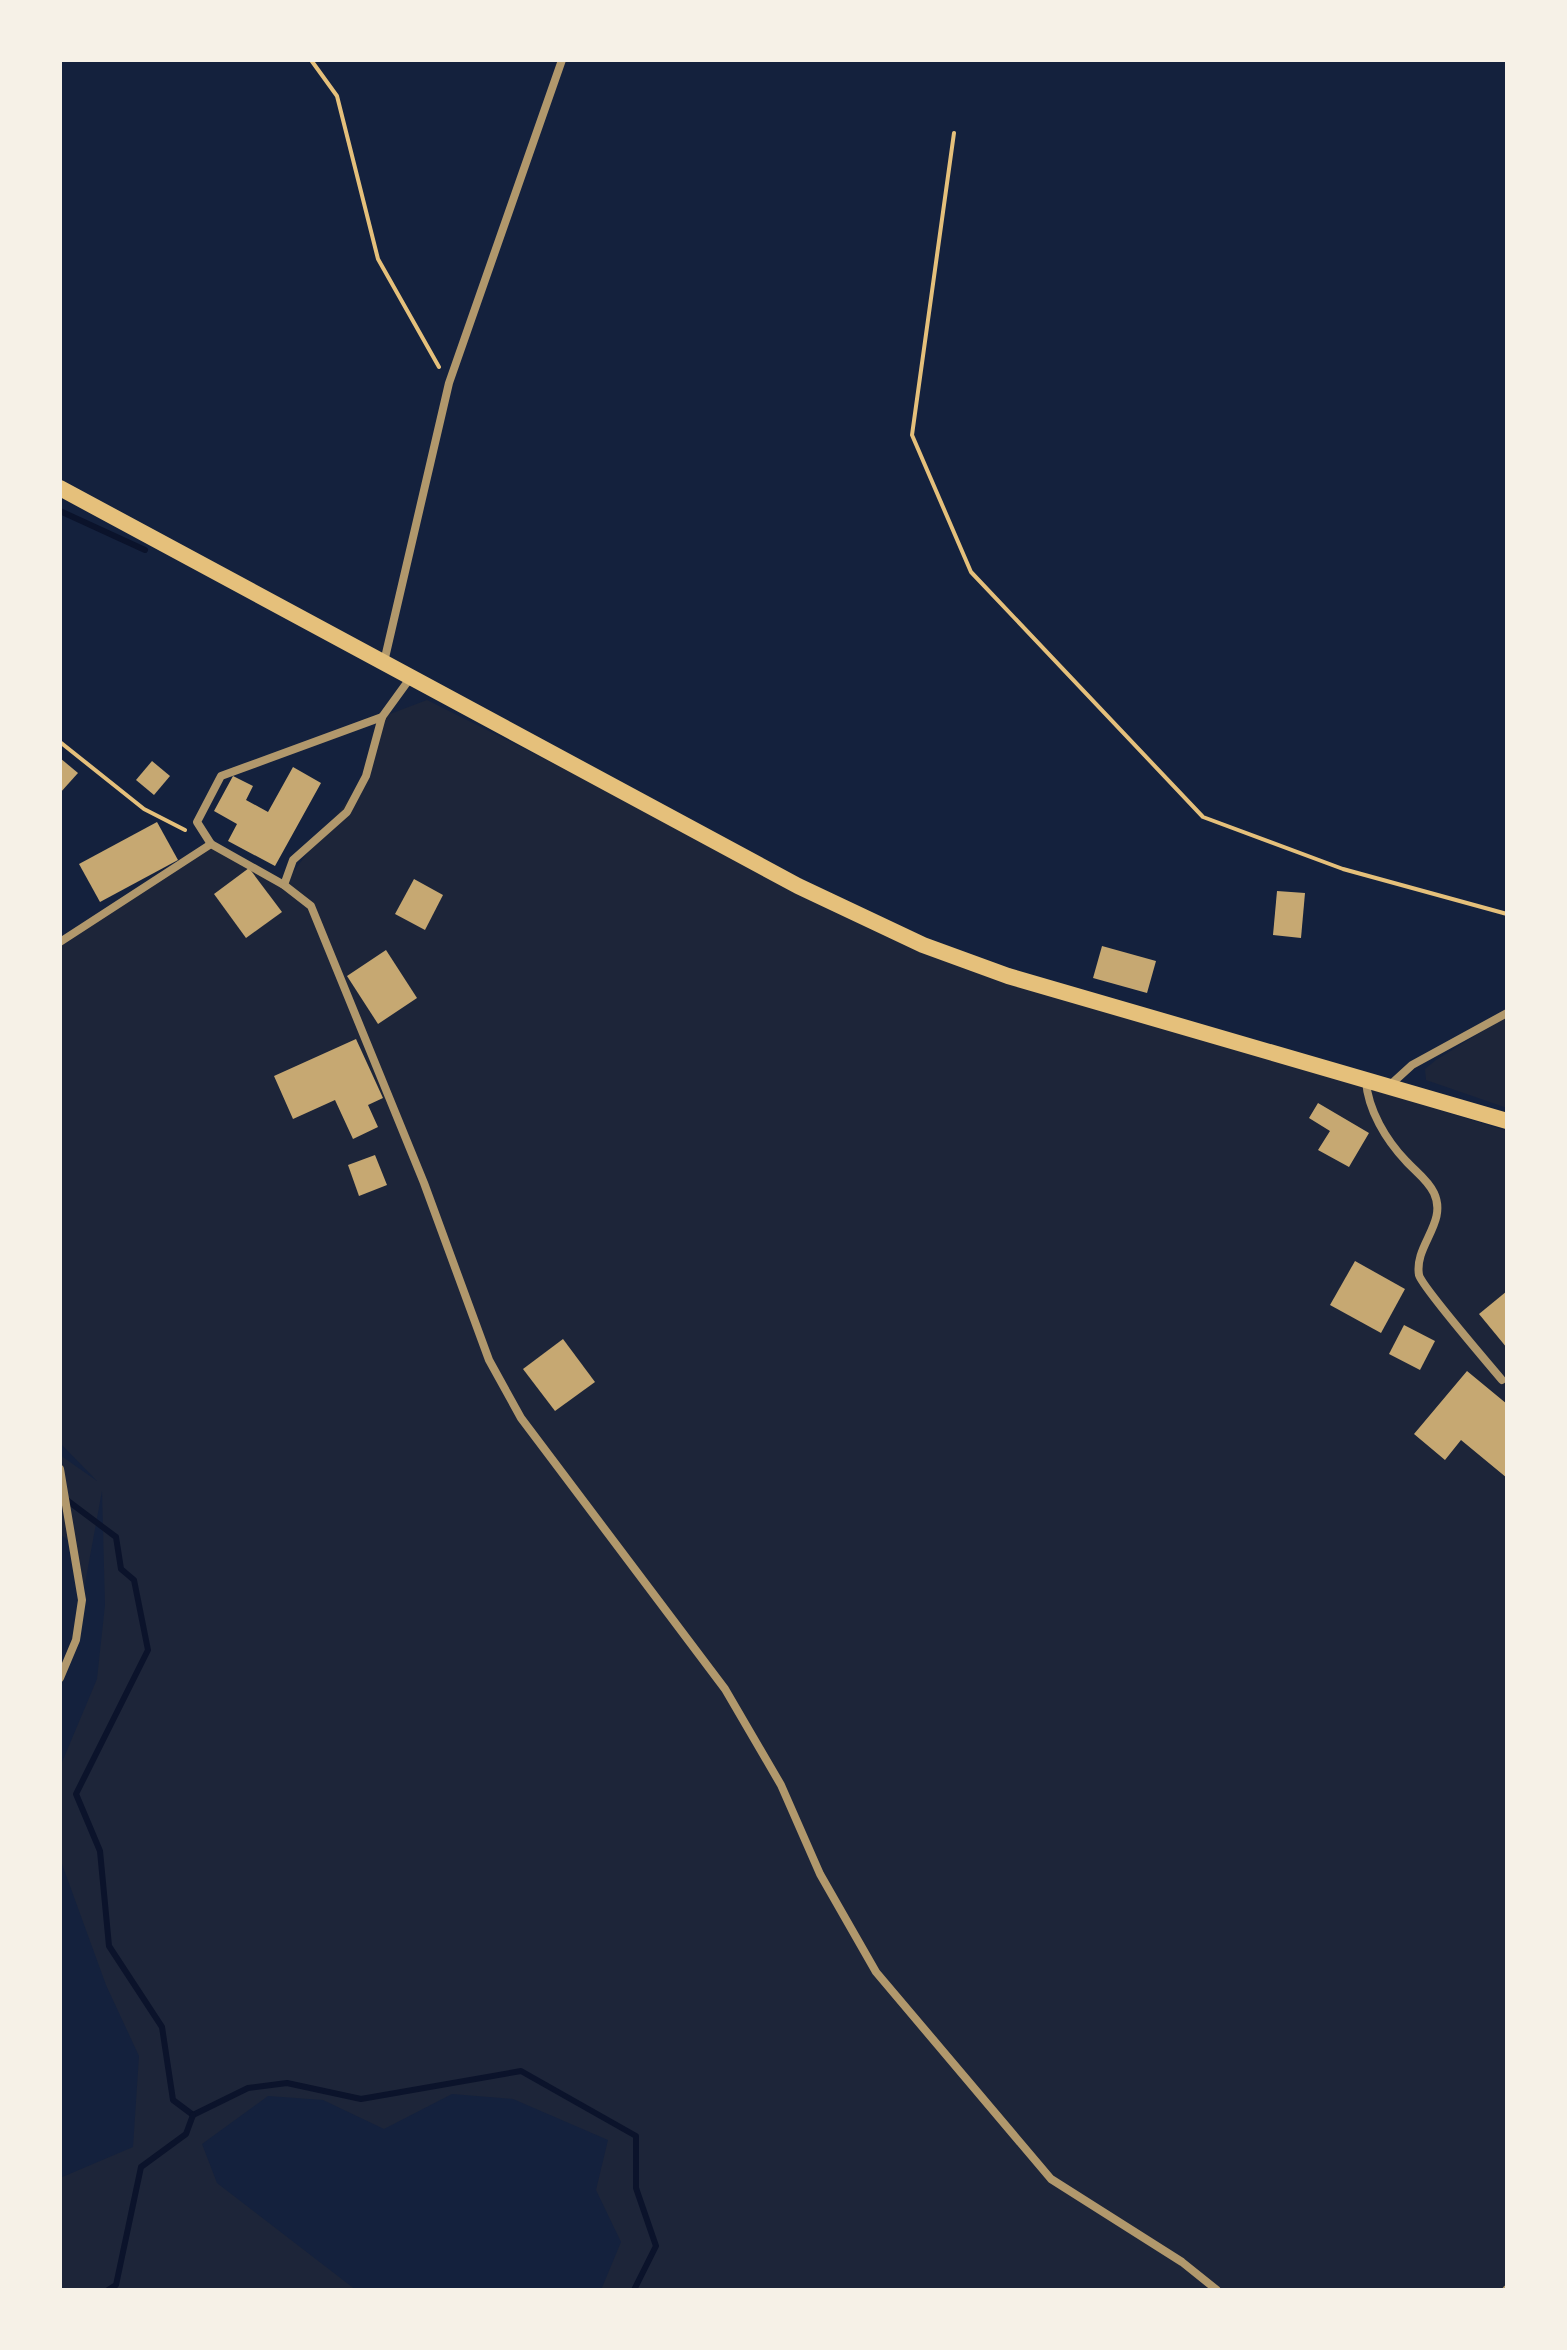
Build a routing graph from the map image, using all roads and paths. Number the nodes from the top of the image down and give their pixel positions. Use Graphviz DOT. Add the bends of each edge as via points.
graph roads {
  1 [pos="311,60"];
  2 [pos="562,60"];
  3 [pos="954,133"];
  4 [pos="449,383"];
  5 [pos="60,488"];
  6 [pos="384,663"];
  7 [pos="411,677"];
  8 [pos="382,717"];
  9 [pos="60,742"];
  10 [pos="211,844"];
  11 [pos="284,885"];
  12 [pos="1507,914"];
  13 [pos="60,942"];
  14 [pos="1507,1013"];
  15 [pos="1365,1080"];
  16 [pos="1389,1086"];
  17 [pos="1507,1121"];
  18 [pos="1502,1380"];
  19 [pos="60,1469"];
  20 [pos="60,1678"];
  21 [pos="1217,2290"];
  1 -- 4 [label="path" via="337,96 378,259"];
  2 -- 4 [label="street"];
  3 -- 12 [label="path" via="912,435 971,572 1203,817 1343,869"];
  4 -- 6 [label="street"];
  5 -- 6 [label="main road"];
  6 -- 7 [label="main road"];
  7 -- 8 [label="street"];
  7 -- 15 [label="main road" via="798,886 923,945 1008,976"];
  8 -- 10 [label="street" via="221,776 197,822"];
  8 -- 11 [label="street" via="366,776 347,812 293,860"];
  9 -- 10 [label="path" via="144,809"];
  10 -- 11 [label="street"];
  10 -- 13 [label="street"];
  11 -- 21 [label="street" via="311,906 424,1183 489,1360 521,1418 725,1689 781,1785 820,1874 876,1972 1051,2179"];
  14 -- 16 [label="street" via="1412,1065"];
  15 -- 16 [label="main road"];
  15 -- 18 [label="street" via="1367,1098 1388,1137 1435,1195 1439,1209 1419,1263 1420,1277"];
  16 -- 17 [label="main road"];
  19 -- 20 [label="street" via="82,1600 76,1640"];
}
